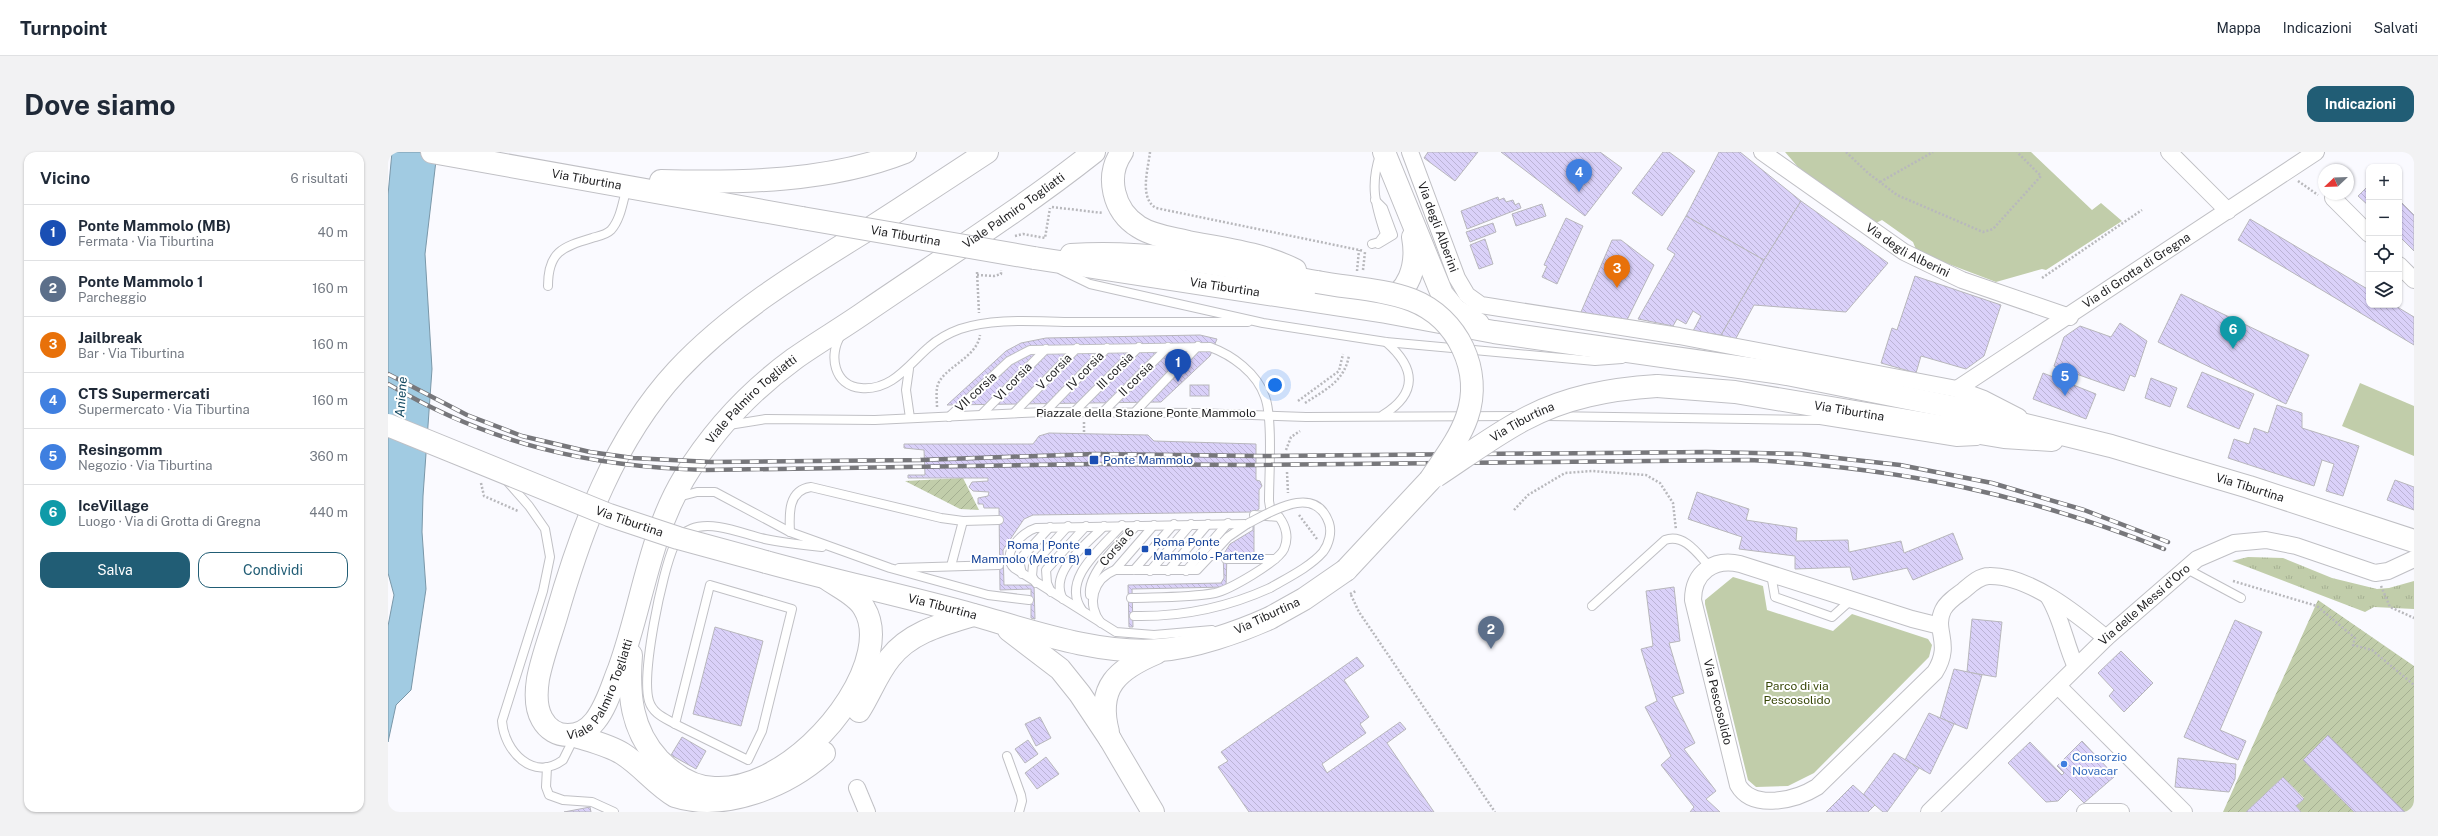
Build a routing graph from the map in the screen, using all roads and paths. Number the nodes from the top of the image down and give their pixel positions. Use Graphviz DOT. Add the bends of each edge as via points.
graph roads {
  1 [pos="432,152"];
  2 [pos="904,152"];
  3 [pos="987,152"];
  4 [pos="1094,152"];
  5 [pos="1122,152"];
  6 [pos="1150,152"];
  7 [pos="1382,152"];
  8 [pos="1410,152"];
  9 [pos="1762,152"];
  10 [pos="1846,152"];
  11 [pos="1933,152"];
  12 [pos="2017,152"];
  13 [pos="2170,152"];
  14 [pos="2316,152"];
  15 [pos="2290,169"];
  16 [pos="578,178"];
  17 [pos="1880,182"];
  18 [pos="627,186"];
  19 [pos="2318,195"];
  20 [pos="2336,200"];
  21 [pos="1050,207"];
  22 [pos="2142,210"];
  23 [pos="2228,211"];
  24 [pos="1044,212"];
  25 [pos="1407,213"];
  26 [pos="1109,214"];
  27 [pos="1046,226"];
  28 [pos="1018,230"];
  29 [pos="2366,231"];
  30 [pos="1012,235"];
  31 [pos="1372,248"];
  32 [pos="1360,250"];
  33 [pos="1366,251"];
  34 [pos="1217,256"];
  35 [pos="1034,258"];
  36 [pos="2402,268"];
  37 [pos="977,272"];
  38 [pos="1357,272"];
  39 [pos="1362,273"];
  40 [pos="2042,278"];
  41 [pos="2414,280"];
  42 [pos="548,286"];
  43 [pos="1471,299"];
  44 [pos="1354,307"];
  45 [pos="2070,317"];
  46 [pos="980,318"];
  47 [pos="856,319"];
  48 [pos="1263,323"];
  49 [pos="1494,332"];
  50 [pos="980,333"];
  51 [pos="1386,342"];
  52 [pos="1198,346"];
  53 [pos="1139,347"];
  54 [pos="1168,347"];
  55 [pos="1077,348"];
  56 [pos="1107,348"];
  57 [pos="1046,349"];
  58 [pos="1343,354"];
  59 [pos="1349,355"];
  60 [pos="1670,356"];
  61 [pos="1003,366"];
  62 [pos="909,369"];
  63 [pos="1957,389"];
  64 [pos="1298,401"];
  65 [pos="1305,403"];
  66 [pos="1104,411"];
  67 [pos="1045,412"];
  68 [pos="1074,412"];
  69 [pos="1135,412"];
  70 [pos="1014,413"];
  71 [pos="981,415"];
  72 [pos="1268,415"];
  73 [pos="1382,416"];
  74 [pos="949,417"];
  75 [pos="910,418"];
  76 [pos="938,418"];
  77 [pos="388,425"];
  78 [pos="721,428"];
  79 [pos="2040,428"];
  80 [pos="1300,431"];
  81 [pos="2004,437"];
  82 [pos="2084,440"];
  83 [pos="1286,450"];
  84 [pos="1286,472"];
  85 [pos="489,475"];
  86 [pos="1430,480"];
  87 [pos="1288,493"];
  88 [pos="673,498"];
  89 [pos="1296,510"];
  90 [pos="1514,510"];
  91 [pos="523,514"];
  92 [pos="1254,515"];
  93 [pos="1278,517"];
  94 [pos="998,520"];
  95 [pos="963,521"];
  96 [pos="1228,523"];
  97 [pos="1174,524"];
  98 [pos="1191,524"];
  99 [pos="1208,524"];
  100 [pos="1247,524"];
  101 [pos="1122,525"];
  102 [pos="1137,525"];
  103 [pos="1154,525"];
  104 [pos="1068,526"];
  105 [pos="1086,526"];
  106 [pos="1104,526"];
  107 [pos="1050,527"];
  108 [pos="790,532"];
  109 [pos="1677,539"];
  110 [pos="2414,541"];
  111 [pos="1319,542"];
  112 [pos="843,550"];
  113 [pos="1275,558"];
  114 [pos="1226,559"];
  115 [pos="2414,560"];
  116 [pos="999,565"];
  117 [pos="951,566"];
  118 [pos="1709,566"];
  119 [pos="890,568"];
  120 [pos="2184,568"];
  121 [pos="1115,570"];
  122 [pos="1134,570"];
  123 [pos="1150,571"];
  124 [pos="1168,571"];
  125 [pos="1186,571"];
  126 [pos="2375,573"];
  127 [pos="1022,574"];
  128 [pos="1771,574"];
  129 [pos="826,578"];
  130 [pos="2212,582"];
  131 [pos="1036,583"];
  132 [pos="1349,591"];
  133 [pos="1356,591"];
  134 [pos="1052,593"];
  135 [pos="1351,595"];
  136 [pos="2048,596"];
  137 [pos="1132,598"];
  138 [pos="2241,598"];
  139 [pos="1029,600"];
  140 [pos="1064,600"];
  141 [pos="1851,600"];
  142 [pos="1592,606"];
  143 [pos="1095,613"];
  144 [pos="1084,614"];
  145 [pos="974,615"];
  146 [pos="1134,616"];
  147 [pos="634,618"];
  148 [pos="1270,618"];
  149 [pos="2414,618"];
  150 [pos="1000,624"];
  151 [pos="1940,626"];
  152 [pos="1111,631"];
  153 [pos="2106,638"];
  154 [pos="1162,650"];
  155 [pos="2076,667"];
  156 [pos="2414,685"];
  157 [pos="2058,686"];
  158 [pos="676,724"];
  159 [pos="575,736"];
  160 [pos="1110,739"];
  161 [pos="1007,756"];
  162 [pos="547,767"];
  163 [pos="857,788"];
  164 [pos="614,812"];
  165 [pos="867,812"];
  166 [pos="1019,812"];
  167 [pos="1153,812"];
  168 [pos="1495,812"];
  169 [pos="1929,812"];
  170 [pos="2085,812"];
  171 [pos="2121,812"];
  172 [pos="2184,812"];
  1 -- 16 [label="main road, Via Tiburtina"];
  2 -- 16 [label="main road" via="839,171 799,176 690,182"];
  3 -- 159 [label="main road, Viale Palmiro Togliatti" via="764,298 702,347 678,370 650,404 614,464 583,532 539,675 536,699 544,722 562,735"];
  4 -- 47 [label="main road, Viale Palmiro Togliatti" via="1022,206"];
  5 -- 34 [label="main road" via="1114,169 1112,182 1118,202 1127,217 1138,226 1160,236"];
  6 -- 32 [label="path" via="1146,197 1149,204 1156,208"];
  7 -- 25 [label="main road"];
  7 -- 31 [label="lane" via="1375,169 1373,192 1385,234"];
  8 -- 43 [label="street, Via degli Alberini" via="1457,278"];
  9 -- 45 [label="street, Via degli Alberini" via="1904,252 1962,280"];
  10 -- 17 [label="path"];
  11 -- 17 [label="path"];
  12 -- 17 [label="path" via="2042,176 1993,229 1983,232 1897,195"];
  13 -- 23 [label="street"];
  14 -- 15 [label="street, Via di Grotta di Gregna"];
  15 -- 19 [label="path" via="2300,183"];
  15 -- 23 [label="street, Via di Grotta di Gregna"];
  16 -- 18 [label="main road, Via Tiburtina"];
  18 -- 35 [label="main road, Via Tiburtina, bridge"];
  18 -- 42 [label="lane" via="616,223 604,235 567,247 556,254 549,266"];
  20 -- 29 [label="street"];
  21 -- 24 [label="path"];
  21 -- 26 [label="path" via="1060,206"];
  21 -- 27 [label="path"];
  22 -- 40 [label="path"];
  23 -- 45 [label="street, Via di Grotta di Gregna"];
  25 -- 44 [label="main road" via="1415,257 1408,282 1398,294 1386,302"];
  25 -- 49 [label="main road" via="1445,299 1461,316"];
  28 -- 30 [label="path"];
  31 -- 33 [label="path"];
  32 -- 33 [label="path"];
  32 -- 38 [label="path"];
  33 -- 39 [label="path"];
  34 -- 35 [label="main road" via="1163,256 1110,252"];
  34 -- 86 [label="main road, bridge" via="1272,260 1317,282 1412,300 1440,317 1460,342 1471,372 1470,406 1460,431"];
  35 -- 44 [label="main road, Via Tiburtina"];
  35 -- 48 [label="lane" via="1090,284"];
  36 -- 41 [label="street"];
  37 -- 46 [label="path"];
  43 -- 63 [label="street, Via Tiburtina" via="1492,308 1679,336"];
  44 -- 49 [label="main road, Via Tiburtina"];
  45 -- 63 [label="street, Via di Grotta di Gregna"];
  47 -- 62 [label="lane" via="837,342 833,354 835,367 845,382 860,388 873,388"];
  47 -- 78 [label="main road, Viale Palmiro Togliatti" via="777,372 746,400"];
  48 -- 51 [label="lane"];
  48 -- 62 [label="lane" via="1018,322 980,325 962,328 945,336 929,347"];
  49 -- 60 [label="main road, Via Tiburtina"];
  50 -- 76 [label="path" via="976,348 937,387"];
  51 -- 60 [label="lane" via="1596,361"];
  51 -- 73 [label="lane" via="1404,360 1408,369 1408,381 1400,402"];
  52 -- 54 [label="lane, Piazzale della Stazione Ponte Mammolo"];
  52 -- 69 [label="lane"];
  52 -- 72 [label="lane, Piazzale della Stazione Ponte Mammolo" via="1210,347 1224,353 1254,377 1266,399"];
  53 -- 54 [label="lane, Piazzale della Stazione Ponte Mammolo"];
  53 -- 56 [label="lane, Piazzale della Stazione Ponte Mammolo"];
  53 -- 68 [label="lane, III corsia"];
  54 -- 66 [label="lane, II corsia"];
  55 -- 56 [label="lane, Piazzale della Stazione Ponte Mammolo"];
  55 -- 57 [label="lane, Piazzale della Stazione Ponte Mammolo"];
  55 -- 70 [label="lane, V corsia"];
  56 -- 67 [label="lane, IV corsia"];
  57 -- 61 [label="lane, Piazzale della Stazione Ponte Mammolo" via="1023,351"];
  57 -- 71 [label="lane, VI corsia"];
  58 -- 64 [label="path" via="1339,371"];
  59 -- 65 [label="path" via="1344,373 1339,380"];
  60 -- 79 [label="main road, Via Tiburtina" via="1786,374 1952,407"];
  61 -- 74 [label="lane, VII corsia"];
  62 -- 75 [label="lane" via="906,390"];
  63 -- 79 [label="street, Via Tiburtina" via="1984,399"];
  66 -- 68 [label="lane, Piazzale della Stazione Ponte Mammolo"];
  66 -- 69 [label="lane, Piazzale della Stazione Ponte Mammolo"];
  67 -- 68 [label="lane, Piazzale della Stazione Ponte Mammolo"];
  67 -- 70 [label="lane, Piazzale della Stazione Ponte Mammolo"];
  69 -- 72 [label="lane, Piazzale della Stazione Ponte Mammolo"];
  70 -- 71 [label="lane, Piazzale della Stazione Ponte Mammolo"];
  71 -- 74 [label="lane, Piazzale della Stazione Ponte Mammolo"];
  72 -- 73 [label="lane"];
  72 -- 93 [label="lane" via="1269,501 1270,507"];
  73 -- 81 [label="lane" via="1820,420 1957,442"];
  74 -- 76 [label="lane, Piazzale della Stazione Ponte Mammolo"];
  75 -- 76 [label="lane, Piazzale della Stazione Ponte Mammolo"];
  75 -- 78 [label="lane, Piazzale della Stazione Ponte Mammolo" via="849,421 766,420"];
  77 -- 85 [label="main road, Via Tiburtina, bridge"];
  78 -- 88 [label="main road, Viale Palmiro Togliatti" via="688,471"];
  79 -- 82 [label="main road, Via Tiburtina"];
  80 -- 83 [label="path" via="1291,437"];
  81 -- 82 [label="main road, Via Tiburtina" via="2028,440"];
  81 -- 86 [label="main road, Via Tiburtina, bridge" via="1734,392 1658,386 1605,391 1555,405 1518,423"];
  82 -- 110 [label="main road, Via Tiburtina" via="2249,487"];
  84 -- 87 [label="path"];
  85 -- 91 [label="path" via="484,496"];
  85 -- 129 [label="main road, Via Tiburtina, bridge" via="653,531"];
  85 -- 162 [label="lane" via="540,521 547,535 550,557 542,591 502,721 504,740 511,750 528,764"];
  86 -- 148 [label="main road, Via Tiburtina, bridge" via="1339,576"];
  88 -- 108 [label="lane" via="697,492 715,492"];
  88 -- 147 [label="main road, Viale Palmiro Togliatti" via="658,536"];
  89 -- 111 [label="path"];
  90 -- 109 [label="path" via="1528,495 1565,473 1592,471 1646,475 1660,483 1673,503"];
  92 -- 93 [label="lane"];
  93 -- 113 [label="lane" via="1285,527 1287,538 1284,550"];
  94 -- 95 [label="lane"];
  95 -- 108 [label="lane" via="930,516 811,487 800,491 791,503"];
  95 -- 117 [label="lane"];
  96 -- 99 [label="lane"];
  96 -- 100 [label="lane"];
  96 -- 125 [label="lane"];
  97 -- 98 [label="lane"];
  97 -- 103 [label="lane"];
  97 -- 122 [label="lane"];
  98 -- 99 [label="lane"];
  98 -- 123 [label="lane"];
  99 -- 124 [label="lane"];
  100 -- 125 [label="lane" via="1228,537 1200,568"];
  100 -- 146 [label="lane, bridge" via="1296,502 1316,506 1329,524 1330,536 1324,551 1270,588 1233,603 1198,612"];
  101 -- 102 [label="lane"];
  101 -- 106 [label="lane"];
  101 -- 144 [label="lane" via="1082,570 1077,583 1076,597"];
  102 -- 103 [label="lane"];
  102 -- 143 [label="lane, Corsia 6" via="1098,570 1090,585"];
  103 -- 121 [label="lane"];
  104 -- 105 [label="lane"];
  104 -- 107 [label="lane"];
  104 -- 131 [label="lane" via="1035,562 1032,572"];
  105 -- 106 [label="lane"];
  105 -- 134 [label="lane" via="1046,570 1047,583"];
  106 -- 140 [label="lane" via="1063,570 1058,585"];
  107 -- 127 [label="lane" via="1019,560"];
  107 -- 127 [label="lane" via="1027,532 1009,552 1012,566"];
  108 -- 112 [label="lane"];
  109 -- 118 [label="lane" via="1686,542"];
  109 -- 142 [label="lane" via="1665,540"];
  112 -- 119 [label="lane"];
  112 -- 158 [label="lane" via="765,539 706,526 689,530 680,537 672,551 664,580 648,679 649,700 654,710"];
  113 -- 114 [label="lane"];
  113 -- 137 [label="lane" via="1223,591 1175,597"];
  115 -- 126 [label="street"];
  116 -- 117 [label="lane"];
  117 -- 119 [label="lane"];
  118 -- 128 [label="street" via="1731,562"];
  118 -- 151 [label="street, Via Pescosolido" via="1695,583 1693,600 1738,784 1747,796 1755,800 1796,796 1817,787 1935,672 1944,652"];
  119 -- 139 [label="lane" via="988,595"];
  120 -- 126 [label="street, Via delle Messi d'Oro" via="2225,546 2244,541 2266,540 2296,546"];
  120 -- 130 [label="lane"];
  120 -- 153 [label="street, Via delle Messi d'Oro"];
  121 -- 122 [label="lane"];
  121 -- 143 [label="lane" via="1103,576 1096,585 1093,601"];
  122 -- 123 [label="lane"];
  123 -- 124 [label="lane"];
  124 -- 125 [label="lane"];
  126 -- 149 [label="path" via="2390,607"];
  127 -- 131 [label="lane"];
  128 -- 141 [label="street"];
  128 -- 141 [label="lane" via="1775,597 1832,617"];
  129 -- 145 [label="main road, Via Tiburtina"];
  129 -- 147 [label="main road" via="860,603 868,616 870,643 860,679 833,722 802,752 774,771 731,787 710,788 684,780 664,764 643,737 632,709 629,691"];
  130 -- 138 [label="lane"];
  130 -- 156 [label="path" via="2236,581 2317,606 2355,638 2353,645 2372,650"];
  131 -- 134 [label="lane"];
  132 -- 135 [label="path"];
  133 -- 135 [label="path"];
  134 -- 140 [label="lane"];
  135 -- 168 [label="path" via="1359,612"];
  136 -- 151 [label="street, Via Pescosolido" via="2010,580 1984,577 1945,606"];
  136 -- 153 [label="street, Via Pescosolido"];
  136 -- 155 [label="street"];
  140 -- 144 [label="lane"];
  141 -- 151 [label="street"];
  143 -- 152 [label="lane"];
  144 -- 152 [label="lane"];
  145 -- 150 [label="main road, Via Tiburtina"];
  145 -- 159 [label="main road" via="926,631 903,645 889,659 849,726 827,750 787,781 740,801 710,805 682,799 618,751"];
  147 -- 159 [label="main road, Viale Palmiro Togliatti" via="603,708 592,724"];
  148 -- 152 [label="lane" via="1189,633 1133,634"];
  148 -- 154 [label="main road, Via Tiburtina" via="1220,637"];
  150 -- 154 [label="main road, Via Tiburtina" via="1122,649"];
  150 -- 160 [label="main road" via="1060,669 1089,706"];
  153 -- 155 [label="street, Via delle Messi d'Oro"];
  154 -- 160 [label="main road" via="1122,670 1111,682 1105,704"];
  155 -- 157 [label="street, Via delle Messi d'Oro"];
  157 -- 169 [label="street, Via delle Messi d'Oro"];
  157 -- 172 [label="street"];
  158 -- 158 [label="lane" via="710,585 792,609 762,731 748,760"];
  159 -- 162 [label="lane" via="564,760"];
  160 -- 167 [label="main road"];
  161 -- 166 [label="lane" via="1022,795"];
  162 -- 164 [label="lane" via="546,787 549,795 563,800 592,802"];
  163 -- 165 [label="street"];
  170 -- 171 [label="street"];
}
